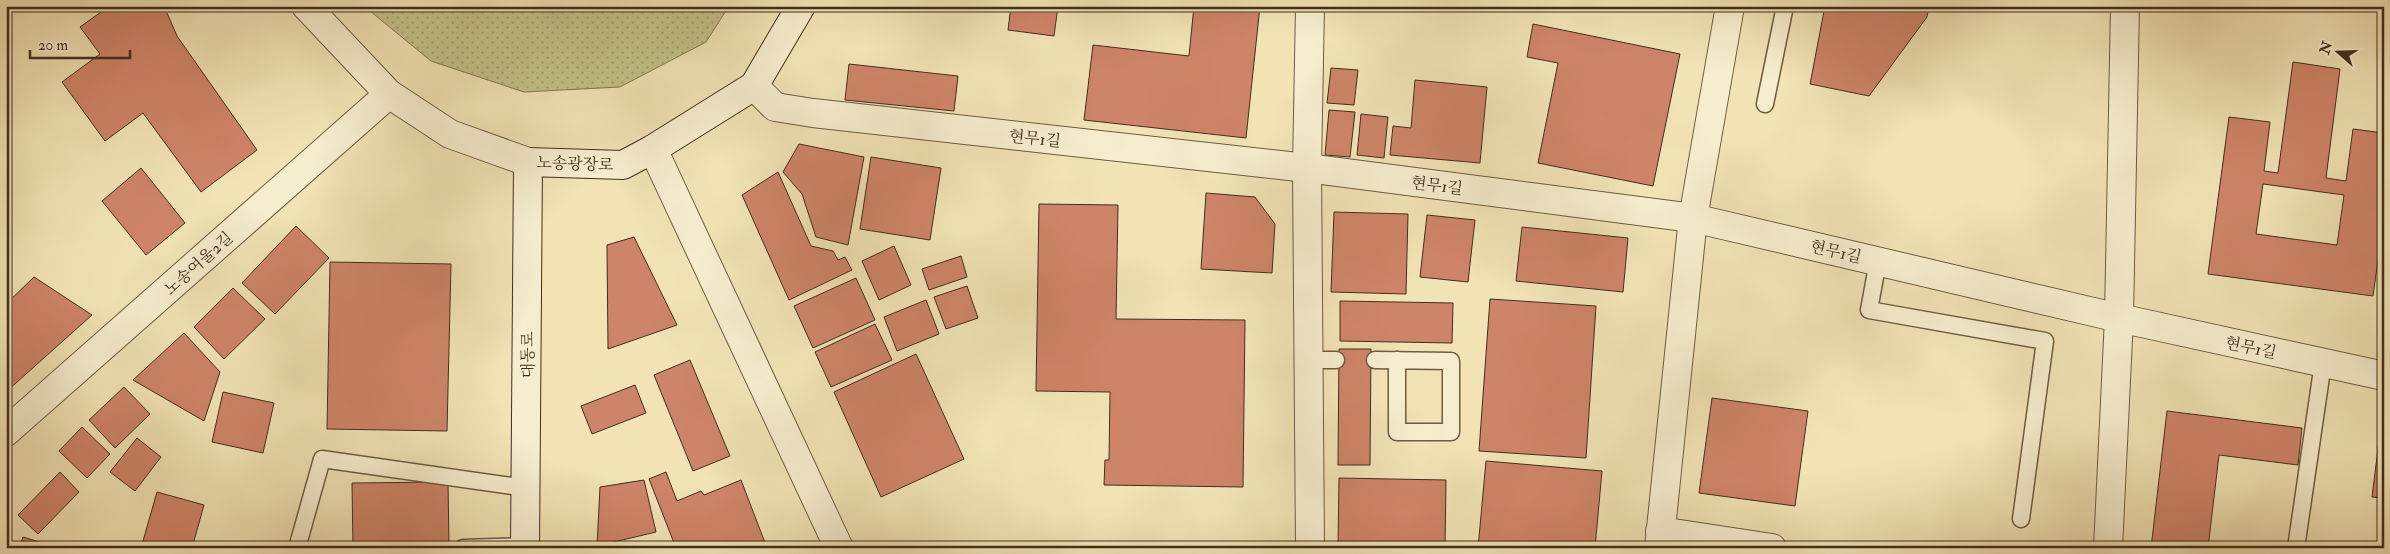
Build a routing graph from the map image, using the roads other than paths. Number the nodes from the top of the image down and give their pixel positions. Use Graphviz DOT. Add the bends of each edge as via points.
graph roads {
  1 [pos="306,6"];
  2 [pos="801,6"];
  3 [pos="1310,6"];
  4 [pos="1730,6"];
  5 [pos="1785,6"];
  6 [pos="2125,6"];
  7 [pos="754,86"];
  8 [pos="389,94"];
  9 [pos="1764,104"];
  10 [pos="653,149"];
  11 [pos="528,162"];
  12 [pos="1307,168"];
  13 [pos="1693,218"];
  14 [pos="1878,261"];
  15 [pos="2119,318"];
  16 [pos="1309,360"];
  17 [pos="1336,360"];
  18 [pos="1375,360"];
  19 [pos="1398,360"];
  20 [pos="2322,362"];
  21 [pos="2384,376"];
  22 [pos="6,432"];
  23 [pos="526,488"];
  24 [pos="2021,519"];
  25 [pos="1660,540"];
  26 [pos="525,547"];
  27 [pos="297,548"];
  28 [pos="463,548"];
  29 [pos="839,548"];
  30 [pos="1310,548"];
  31 [pos="1772,548"];
  32 [pos="2108,548"];
  33 [pos="2296,548"];
  1 -- 8 [label="street, 노송광장로"];
  2 -- 7 [label="street, 노송광장로"];
  3 -- 12 [label="street"];
  4 -- 13 [label="street"];
  5 -- 9 [label="lane"];
  6 -- 15 [label="street"];
  7 -- 10 [label="street, 노송광장로"];
  7 -- 12 [label="street, 현무1길" via="775,107 813,114"];
  8 -- 11 [label="street, 노송광장로" via="450,134"];
  8 -- 22 [label="street, 노송여울2길"];
  10 -- 11 [label="street, 노송광장로" via="623,165"];
  10 -- 29 [label="street"];
  11 -- 23 [label="street, 대동로"];
  12 -- 13 [label="street, 현무1길"];
  12 -- 16 [label="street"];
  13 -- 14 [label="street, 현무1길"];
  13 -- 25 [label="street"];
  14 -- 15 [label="street, 현무1길"];
  14 -- 24 [label="lane" via="1869,310 2045,342"];
  15 -- 20 [label="street, 현무1길"];
  15 -- 32 [label="street"];
  16 -- 17 [label="lane"];
  16 -- 30 [label="street"];
  18 -- 19 [label="lane"];
  19 -- 19 [label="lane" via="1451,360 1451,432 1397,432"];
  20 -- 21 [label="street, 현무1길"];
  20 -- 33 [label="lane"];
  23 -- 26 [label="street, 대동로"];
  23 -- 27 [label="lane" via="322,459"];
  25 -- 31 [label="street"];
  26 -- 28 [label="lane"];
}
